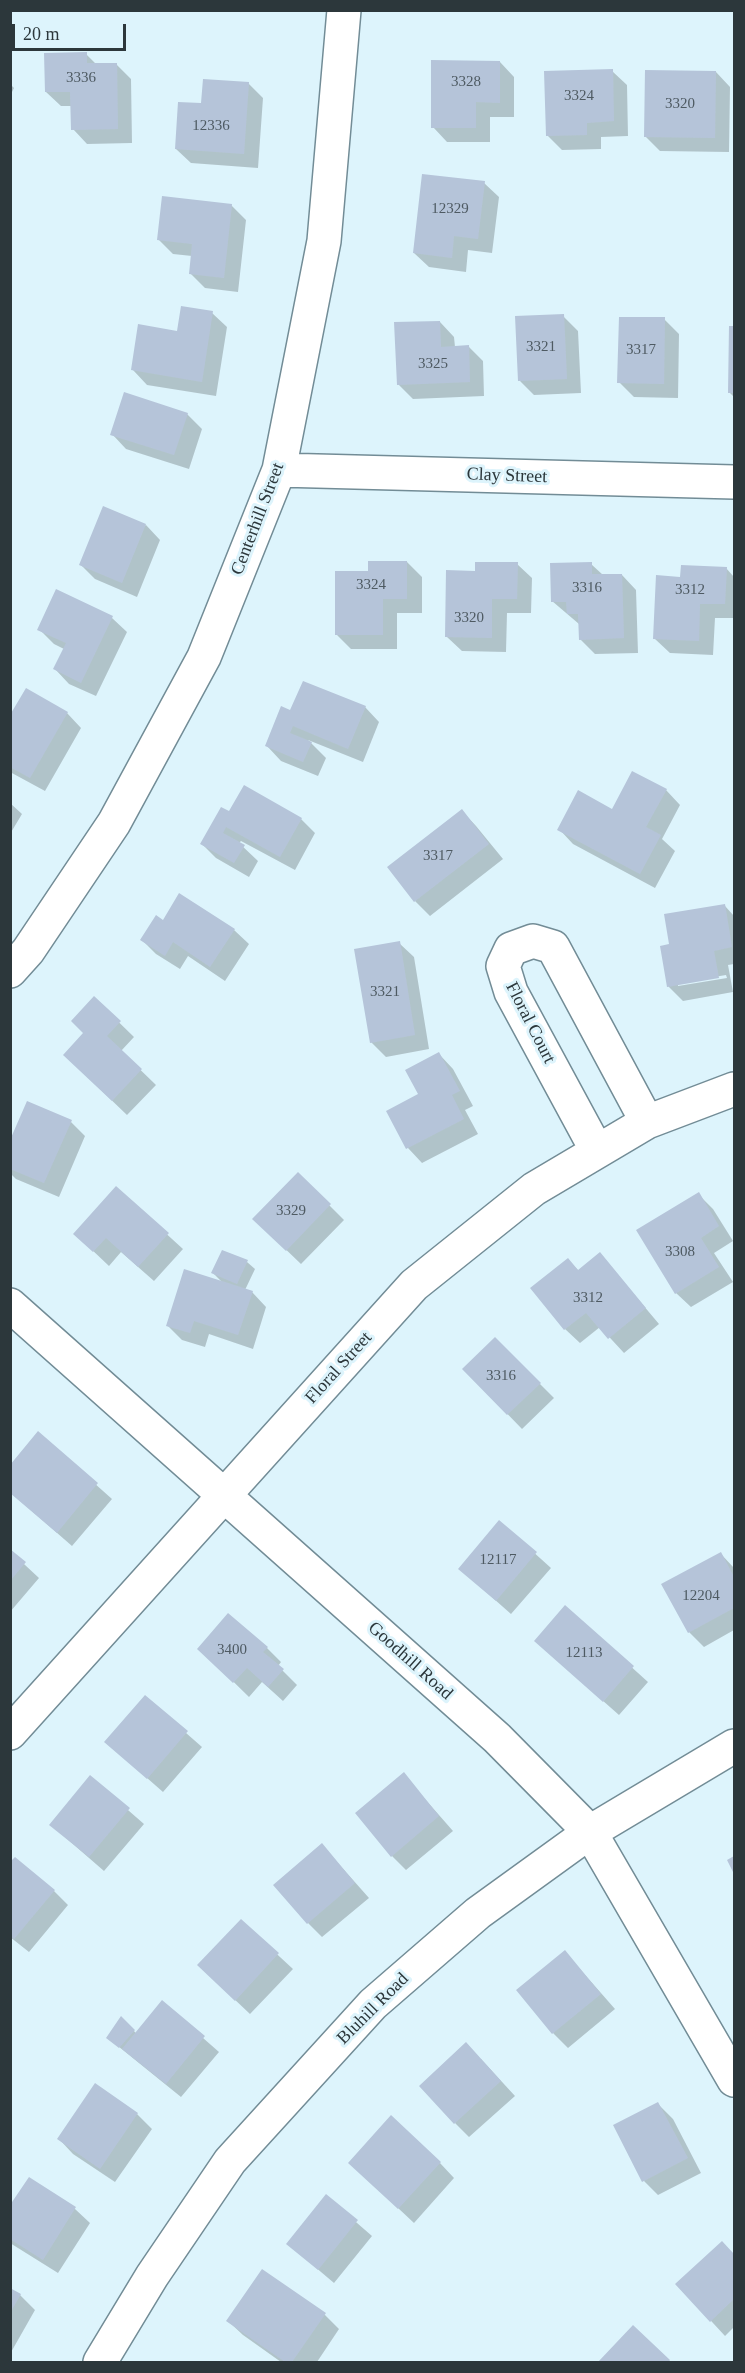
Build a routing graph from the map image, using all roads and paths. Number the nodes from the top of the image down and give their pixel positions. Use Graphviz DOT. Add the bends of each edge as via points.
graph roads {
  1 [pos="344,10"];
  2 [pos="279,470"];
  3 [pos="735,482"];
  4 [pos="10,971"];
  5 [pos="735,1089"];
  6 [pos="647,1122"];
  7 [pos="597,1151"];
  8 [pos="10,1305"];
  9 [pos="223,1495"];
  10 [pos="10,1733"];
  11 [pos="735,1746"];
  12 [pos="590,1832"];
  13 [pos="735,2080"];
  14 [pos="100,2362"];
  1 -- 2 [label="street, Centerhill Street" via="324,241"];
  2 -- 3 [label="street, Clay Street"];
  2 -- 4 [label="street, Centerhill Street" via="204,657 114,823 28,951"];
  5 -- 6 [label="street, Floral Street"];
  6 -- 7 [label="street, Floral Street"];
  6 -- 7 [label="street, Floral Court" via="554,947 533,940 511,949 503,966 511,992"];
  7 -- 9 [label="street, Floral Street" via="534,1189 414,1286"];
  8 -- 9 [label="street, Goodhill Road"];
  9 -- 10 [label="street, Floral Street"];
  9 -- 12 [label="street, Goodhill Road" via="497,1738"];
  11 -- 12 [label="street, Bluhill Road"];
  12 -- 13 [label="street, Goodhill Road"];
  12 -- 14 [label="street, Bluhill Road" via="478,1913 373,2004 230,2161 152,2276"];
}
